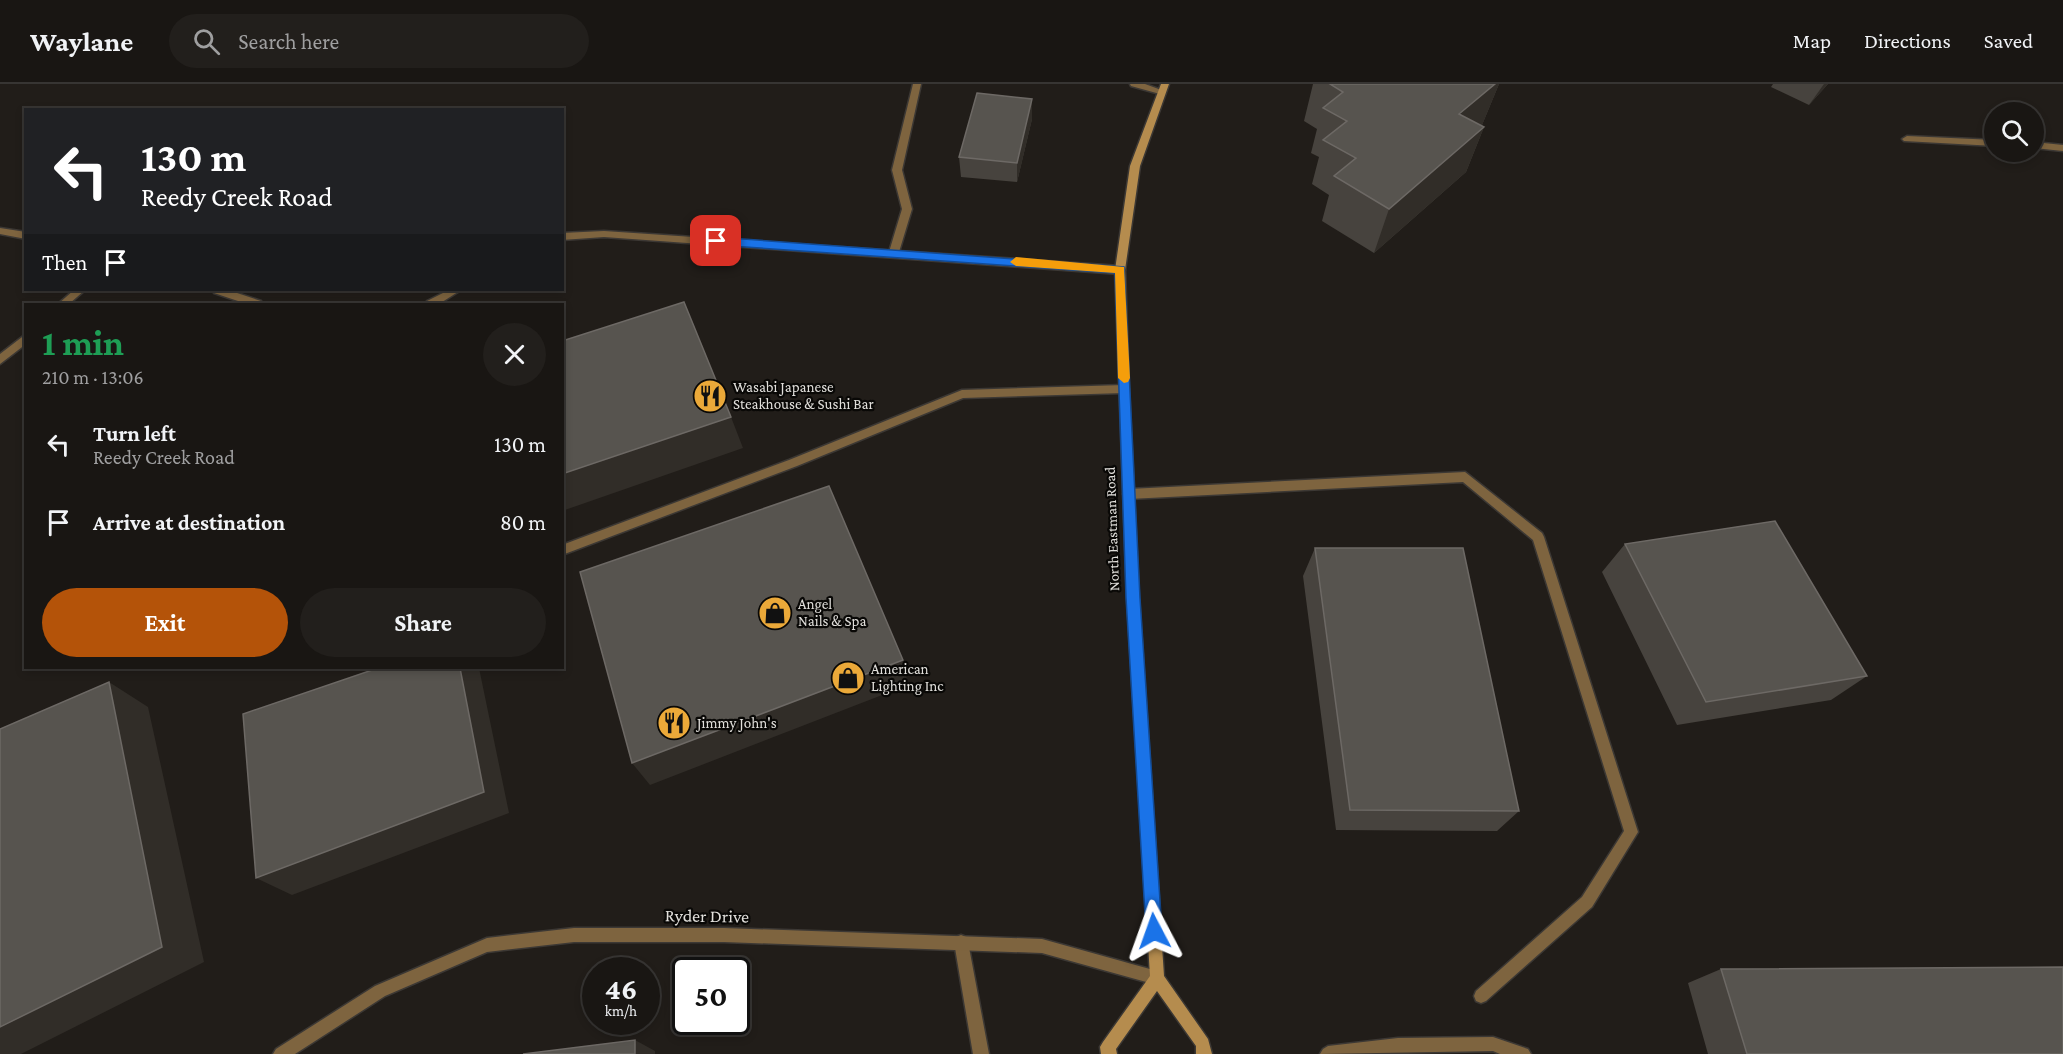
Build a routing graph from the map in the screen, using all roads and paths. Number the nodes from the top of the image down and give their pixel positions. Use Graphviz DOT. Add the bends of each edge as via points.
graph roads {
  1 [pos="917,84"];
  2 [pos="1134,84"];
  3 [pos="1163,88"];
  4 [pos="1907,139"];
  5 [pos="1984,142"];
  6 [pos="2044,146"];
  7 [pos="2063,148"];
  8 [pos="0,231"];
  9 [pos="24,236"];
  10 [pos="564,237"];
  11 [pos="894,252"];
  12 [pos="1120,270"];
  13 [pos="79,291"];
  14 [pos="221,291"];
  15 [pos="454,291"];
  16 [pos="64,303"];
  17 [pos="254,303"];
  18 [pos="433,303"];
  19 [pos="24,340"];
  20 [pos="0,360"];
  21 [pos="1124,389"];
  22 [pos="1129,494"];
  23 [pos="564,549"];
  24 [pos="961,942"];
  25 [pos="1157,978"];
  26 [pos="1481,996"];
  27 [pos="280,1054"];
  28 [pos="981,1054"];
  29 [pos="1109,1054"];
  30 [pos="1204,1054"];
  31 [pos="1328,1054"];
  32 [pos="1523,1054"];
  1 -- 11 [label="street" via="897,170 907,209"];
  2 -- 3 [label="street"];
  3 -- 12 [label="main road, North Eastman Road" via="1135,166"];
  4 -- 5 [label="street"];
  6 -- 7 [label="street"];
  8 -- 9 [label="street"];
  10 -- 11 [label="street" via="604,234"];
  11 -- 12 [label="street"];
  12 -- 21 [label="main road, North Eastman Road"];
  13 -- 16 [label="street"];
  14 -- 17 [label="street"];
  15 -- 18 [label="street"];
  19 -- 20 [label="street"];
  21 -- 22 [label="main road, North Eastman Road"];
  21 -- 23 [label="street" via="962,394"];
  22 -- 25 [label="main road, North Eastman Road"];
  22 -- 26 [label="street" via="1465,477 1538,537 1631,832 1587,902"];
  24 -- 25 [label="street, Ryder Drive" via="1042,946"];
  24 -- 27 [label="street, Ryder Drive" via="585,935 487,945 380,991"];
  24 -- 28 [label="street"];
  25 -- 29 [label="main road" via="1108,1047"];
  25 -- 30 [label="main road" via="1203,1044"];
  31 -- 32 [label="street" via="1398,1045 1492,1044"];
}
